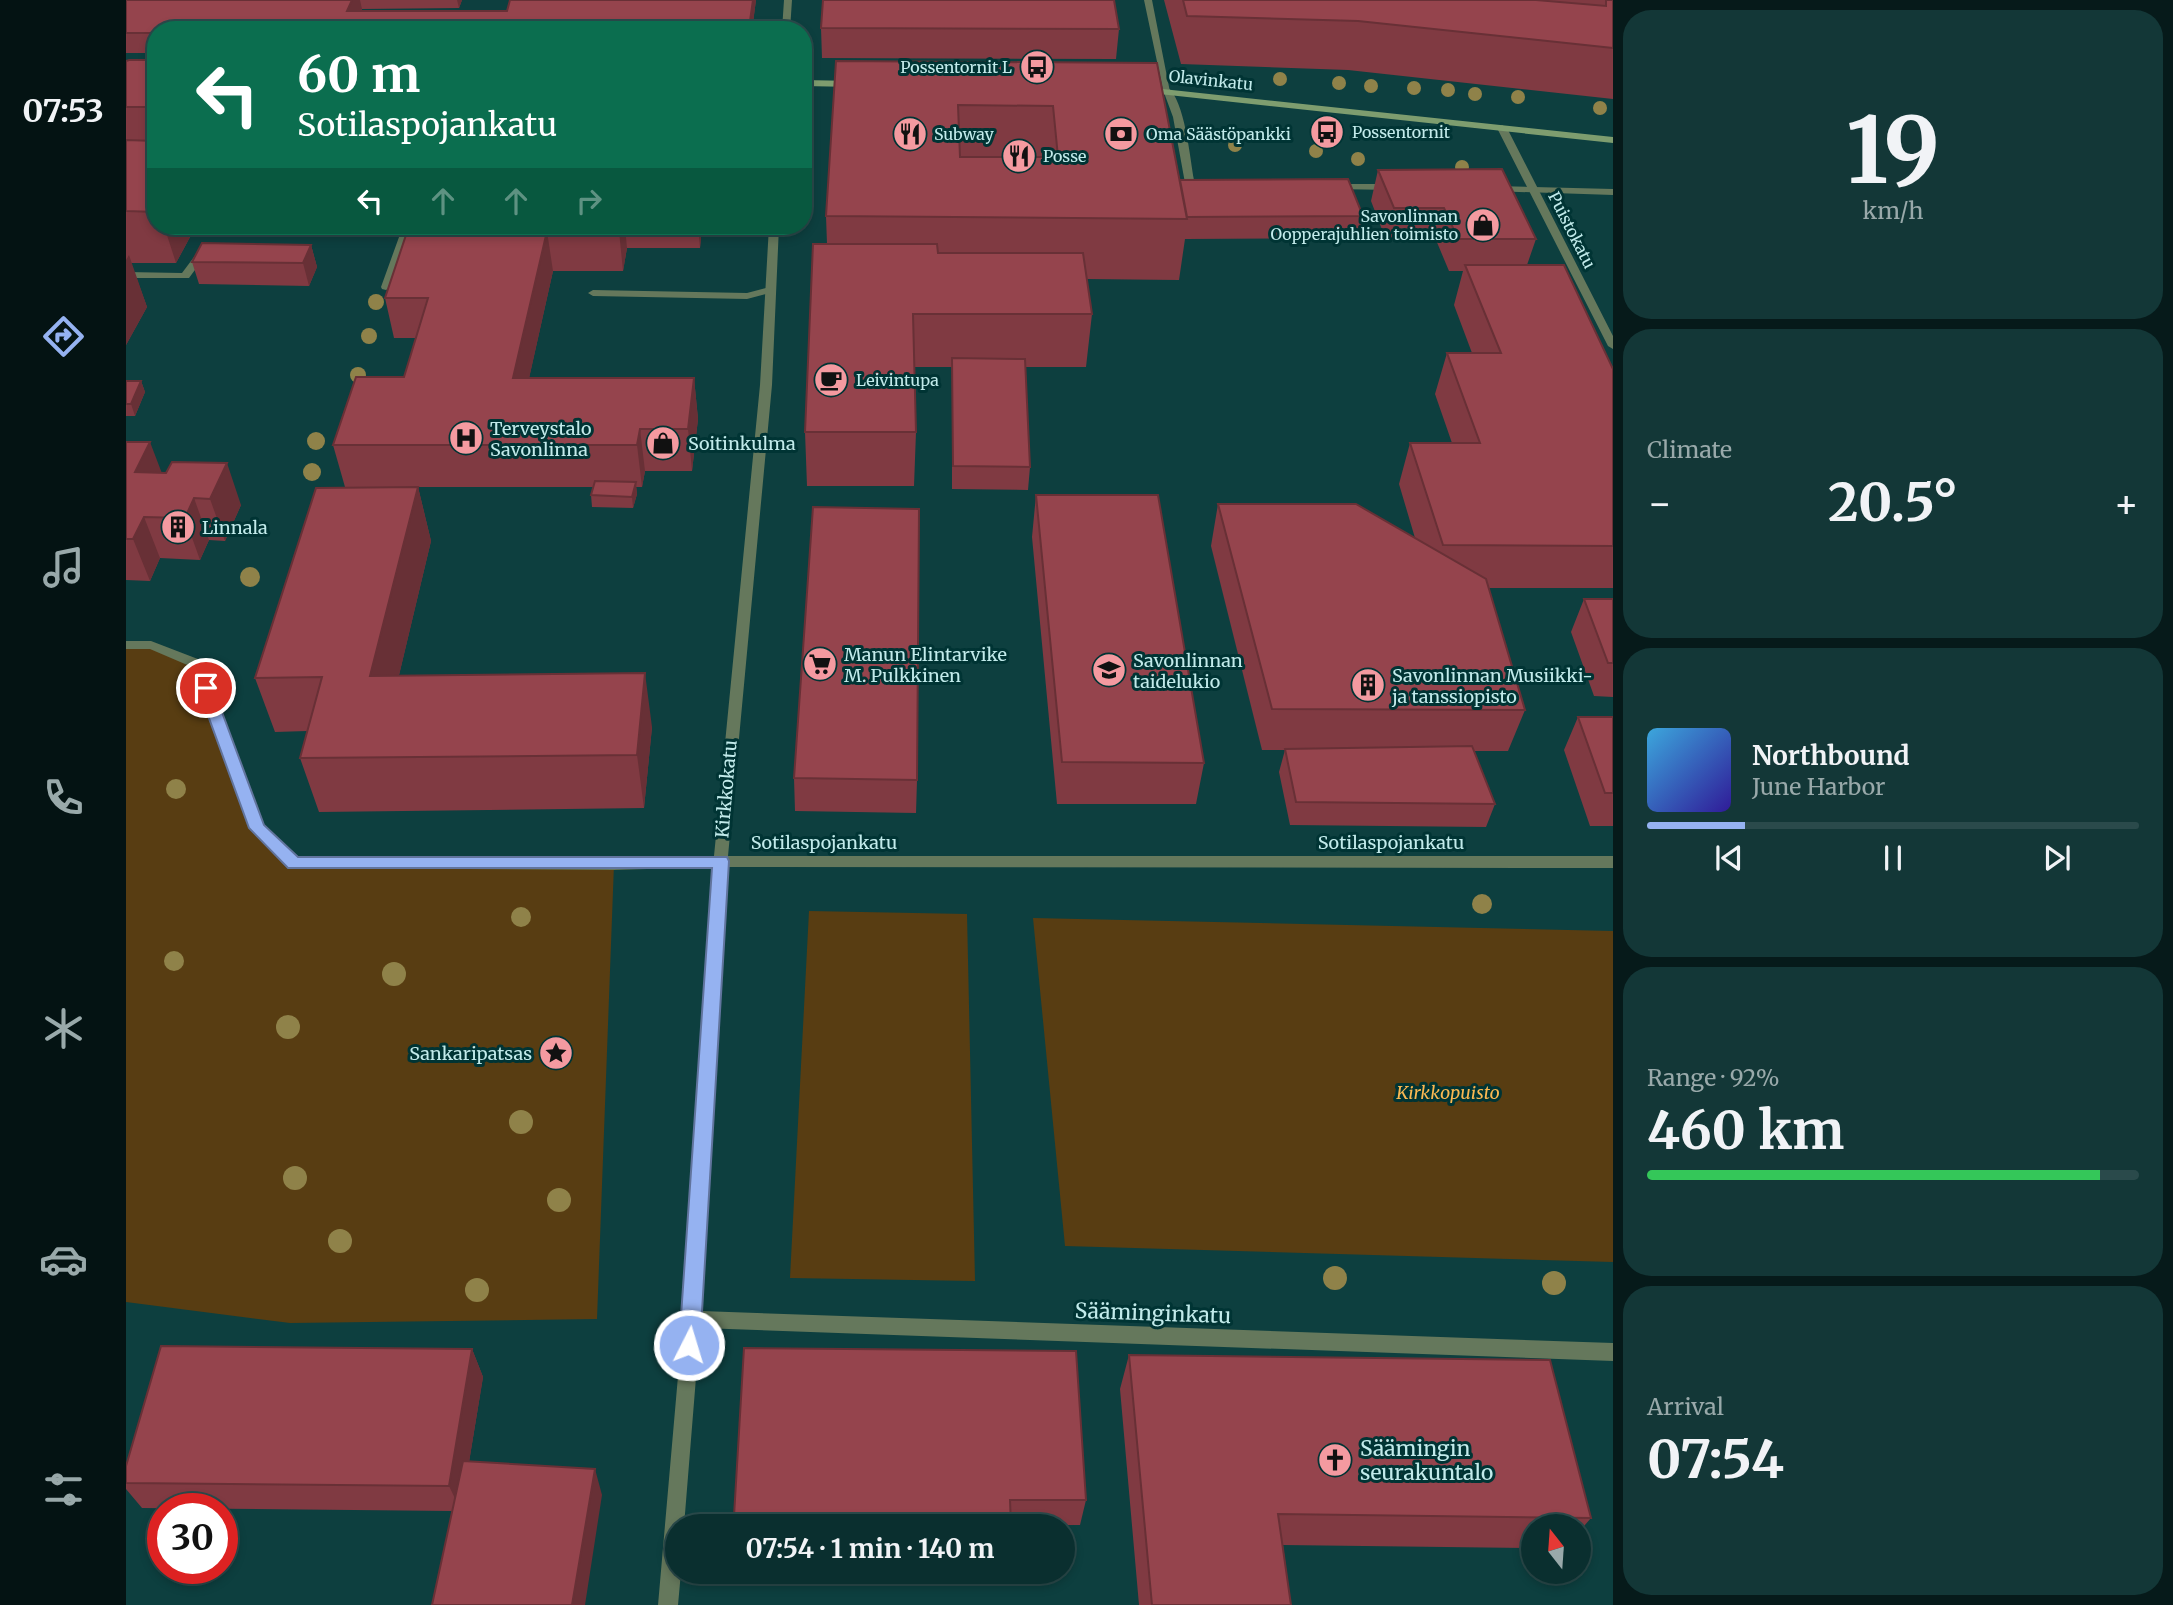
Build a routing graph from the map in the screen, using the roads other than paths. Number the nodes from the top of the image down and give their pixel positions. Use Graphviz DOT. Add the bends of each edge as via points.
graph roads {
  1 [pos="788,0"];
  2 [pos="1148,0"];
  3 [pos="787,21"];
  4 [pos="812,83"];
  5 [pos="862,84"];
  6 [pos="1139,90"];
  7 [pos="1167,90"];
  8 [pos="1502,128"];
  9 [pos="1613,140"];
  10 [pos="1218,184"];
  11 [pos="1315,186"];
  12 [pos="1399,187"];
  13 [pos="1483,189"];
  14 [pos="1534,189"];
  15 [pos="1613,192"];
  16 [pos="405,235"];
  17 [pos="773,235"];
  18 [pos="198,259"];
  19 [pos="126,275"];
  20 [pos="386,287"];
  21 [pos="770,290"];
  22 [pos="593,293"];
  23 [pos="1613,346"];
  24 [pos="126,645"];
  25 [pos="721,861"];
  26 [pos="1613,862"];
  27 [pos="692,1319"];
  28 [pos="1613,1352"];
  29 [pos="668,1605"];
  1 -- 3 [label="street"];
  2 -- 7 [label="street"];
  4 -- 5 [label="main road"];
  6 -- 7 [label="main road, Olavinkatu"];
  7 -- 8 [label="main road, Olavinkatu"];
  7 -- 10 [label="street" via="1178,117 1190,183"];
  8 -- 9 [label="main road, Olavinkatu"];
  8 -- 14 [label="street, Puistokatu"];
  11 -- 12 [label="street"];
  13 -- 14 [label="street"];
  14 -- 15 [label="street"];
  14 -- 23 [label="street, Puistokatu"];
  16 -- 20 [label="street"];
  17 -- 21 [label="street, Kirkkokatu"];
  18 -- 19 [label="street" via="186,276"];
  21 -- 22 [label="street" via="747,296"];
  21 -- 25 [label="street, Kirkkokatu" via="766,385"];
  24 -- 25 [label="street, Sotilaspojankatu" via="151,645 198,664 257,828 294,864"];
  25 -- 26 [label="street, Sotilaspojankatu"];
  25 -- 27 [label="street, Kirkkokatu"];
  27 -- 28 [label="street, Sääminginkatu"];
  27 -- 29 [label="street, Kirkkokatu"];
}
